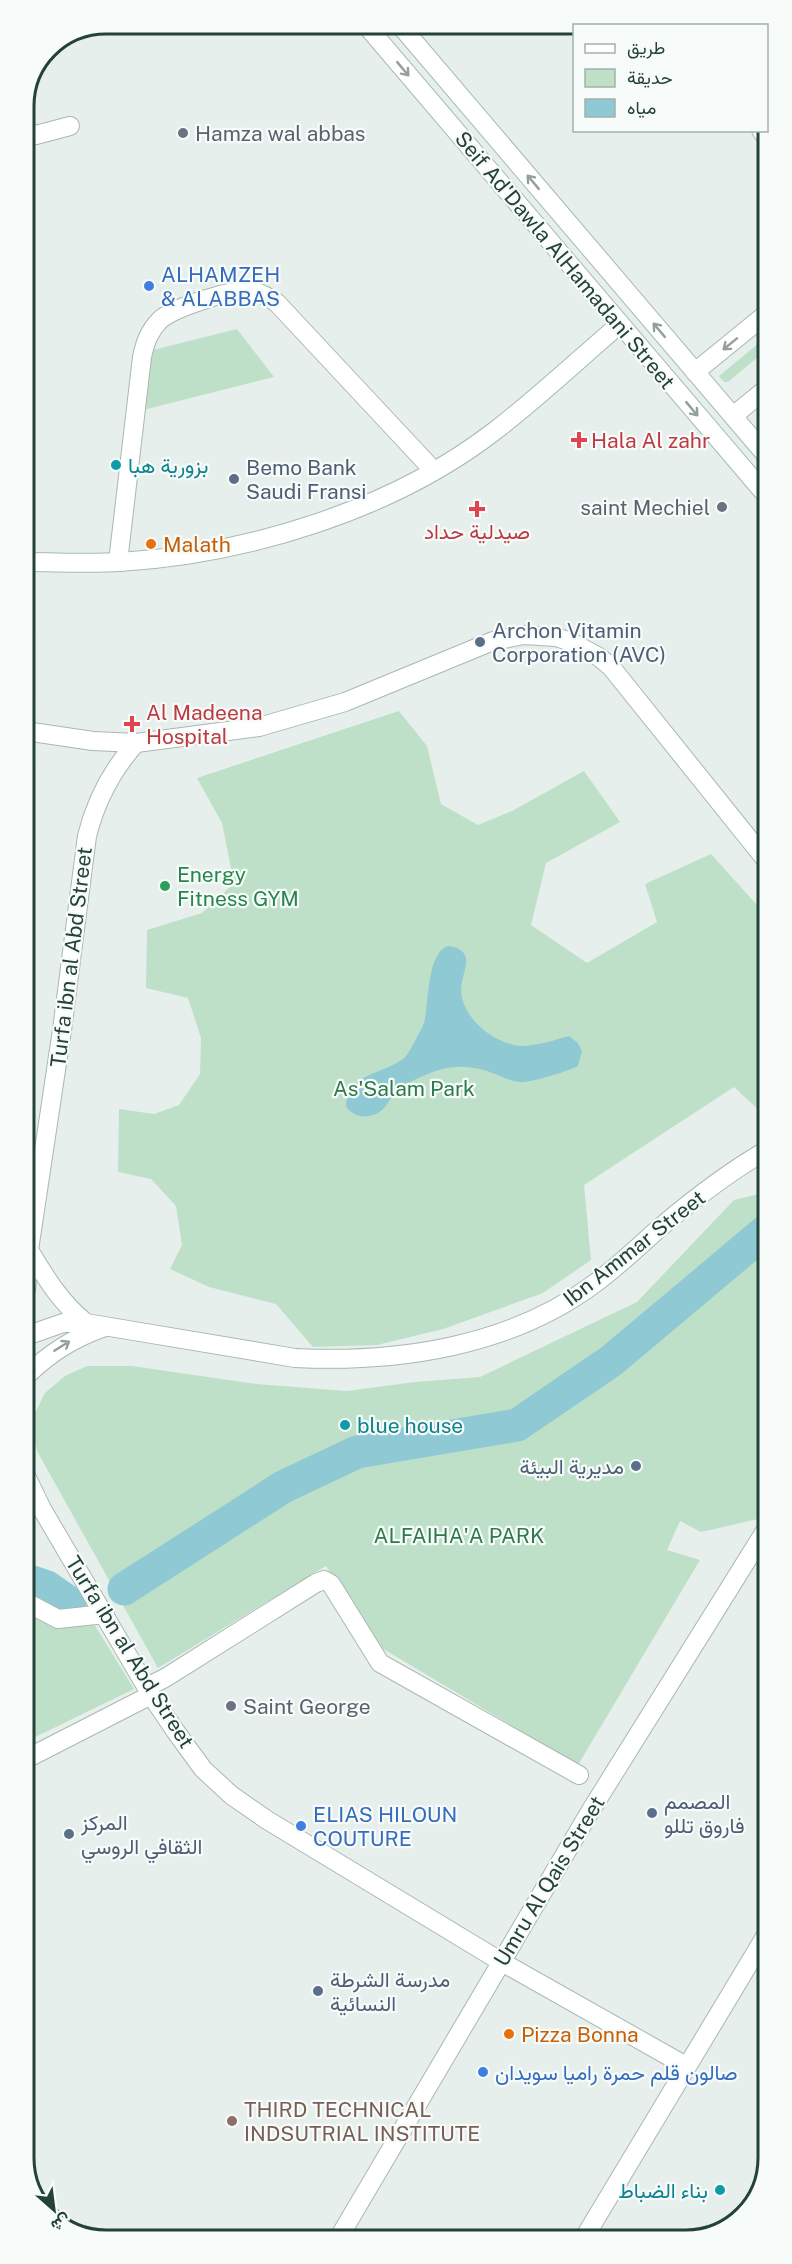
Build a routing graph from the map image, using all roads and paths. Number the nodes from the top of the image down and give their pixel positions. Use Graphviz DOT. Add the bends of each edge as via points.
graph roads {
  1 [pos="374,34"];
  2 [pos="408,35"];
  3 [pos="70,126"];
  4 [pos="34,134"];
  5 [pos="758,321"];
  6 [pos="620,324"];
  7 [pos="695,372"];
  8 [pos="758,395"];
  9 [pos="733,416"];
  10 [pos="758,446"];
  11 [pos="434,471"];
  12 [pos="758,486"];
  13 [pos="34,562"];
  14 [pos="118,562"];
  15 [pos="34,732"];
  16 [pos="136,743"];
  17 [pos="758,850"];
  18 [pos="758,1156"];
  19 [pos="34,1217"];
  20 [pos="34,1258"];
  21 [pos="86,1323"];
  22 [pos="105,1327"];
  23 [pos="34,1333"];
  24 [pos="34,1369"];
  25 [pos="34,1492"];
  26 [pos="758,1542"];
  27 [pos="34,1606"];
  28 [pos="105,1614"];
  29 [pos="149,1691"];
  30 [pos="34,1754"];
  31 [pos="579,1775"];
  32 [pos="758,1948"];
  33 [pos="500,1961"];
  34 [pos="686,2066"];
  35 [pos="344,2229"];
  36 [pos="589,2230"];
  1 -- 6 [label="street, Seif Ad'Dawla AlHamadani Street, one-way"];
  7 -- 2 [label="street, Seif Ad'Dawla AlHamadani Street, one-way"];
  3 -- 4 [label="street"];
  5 -- 7 [label="street, one-way"];
  6 -- 11 [label="street" via="495,431"];
  6 -- 12 [label="street, Seif Ad'Dawla AlHamadani Street, one-way"];
  7 -- 9 [label="street, Seif Ad'Dawla AlHamadani Street"];
  8 -- 9 [label="street"];
  9 -- 10 [label="street, Seif Ad'Dawla AlHamadani Street"];
  11 -- 14 [label="street" via="334,518 281,535 173,557"];
  11 -- 14 [label="street" via="277,303 252,291 234,291 170,313 147,338"];
  13 -- 14 [label="street"];
  15 -- 16 [label="street"];
  16 -- 17 [label="street" via="259,727 345,702 493,641 524,635 556,637 585,648 611,667"];
  16 -- 19 [label="street, Turfa ibn al Abd Street" via="110,777 87,836"];
  18 -- 22 [label="street, Ibn Ammar Street" via="689,1204 594,1285 560,1308 464,1343 397,1356 329,1360"];
  20 -- 21 [label="street" via="68,1309"];
  21 -- 22 [label="street, Ibn Ammar Street"];
  21 -- 23 [label="street, Ibn Ammar Street" via="63,1323"];
  24 -- 22 [label="street, one-way" via="70,1341"];
  25 -- 28 [label="street, Turfa ibn al Abd Street"];
  26 -- 33 [label="street, Umru Al Qais Street"];
  27 -- 28 [label="street" via="58,1619"];
  28 -- 29 [label="street, Turfa ibn al Abd Street"];
  29 -- 30 [label="street"];
  29 -- 31 [label="street" via="324,1580 331,1584 380,1663"];
  29 -- 33 [label="street, Turfa ibn al Abd Street" via="203,1769 231,1795"];
  32 -- 34 [label="street"];
  33 -- 34 [label="street, Turfa ibn al Abd Street"];
  33 -- 35 [label="street, Umru Al Qais Street"];
  34 -- 36 [label="street"];
}
